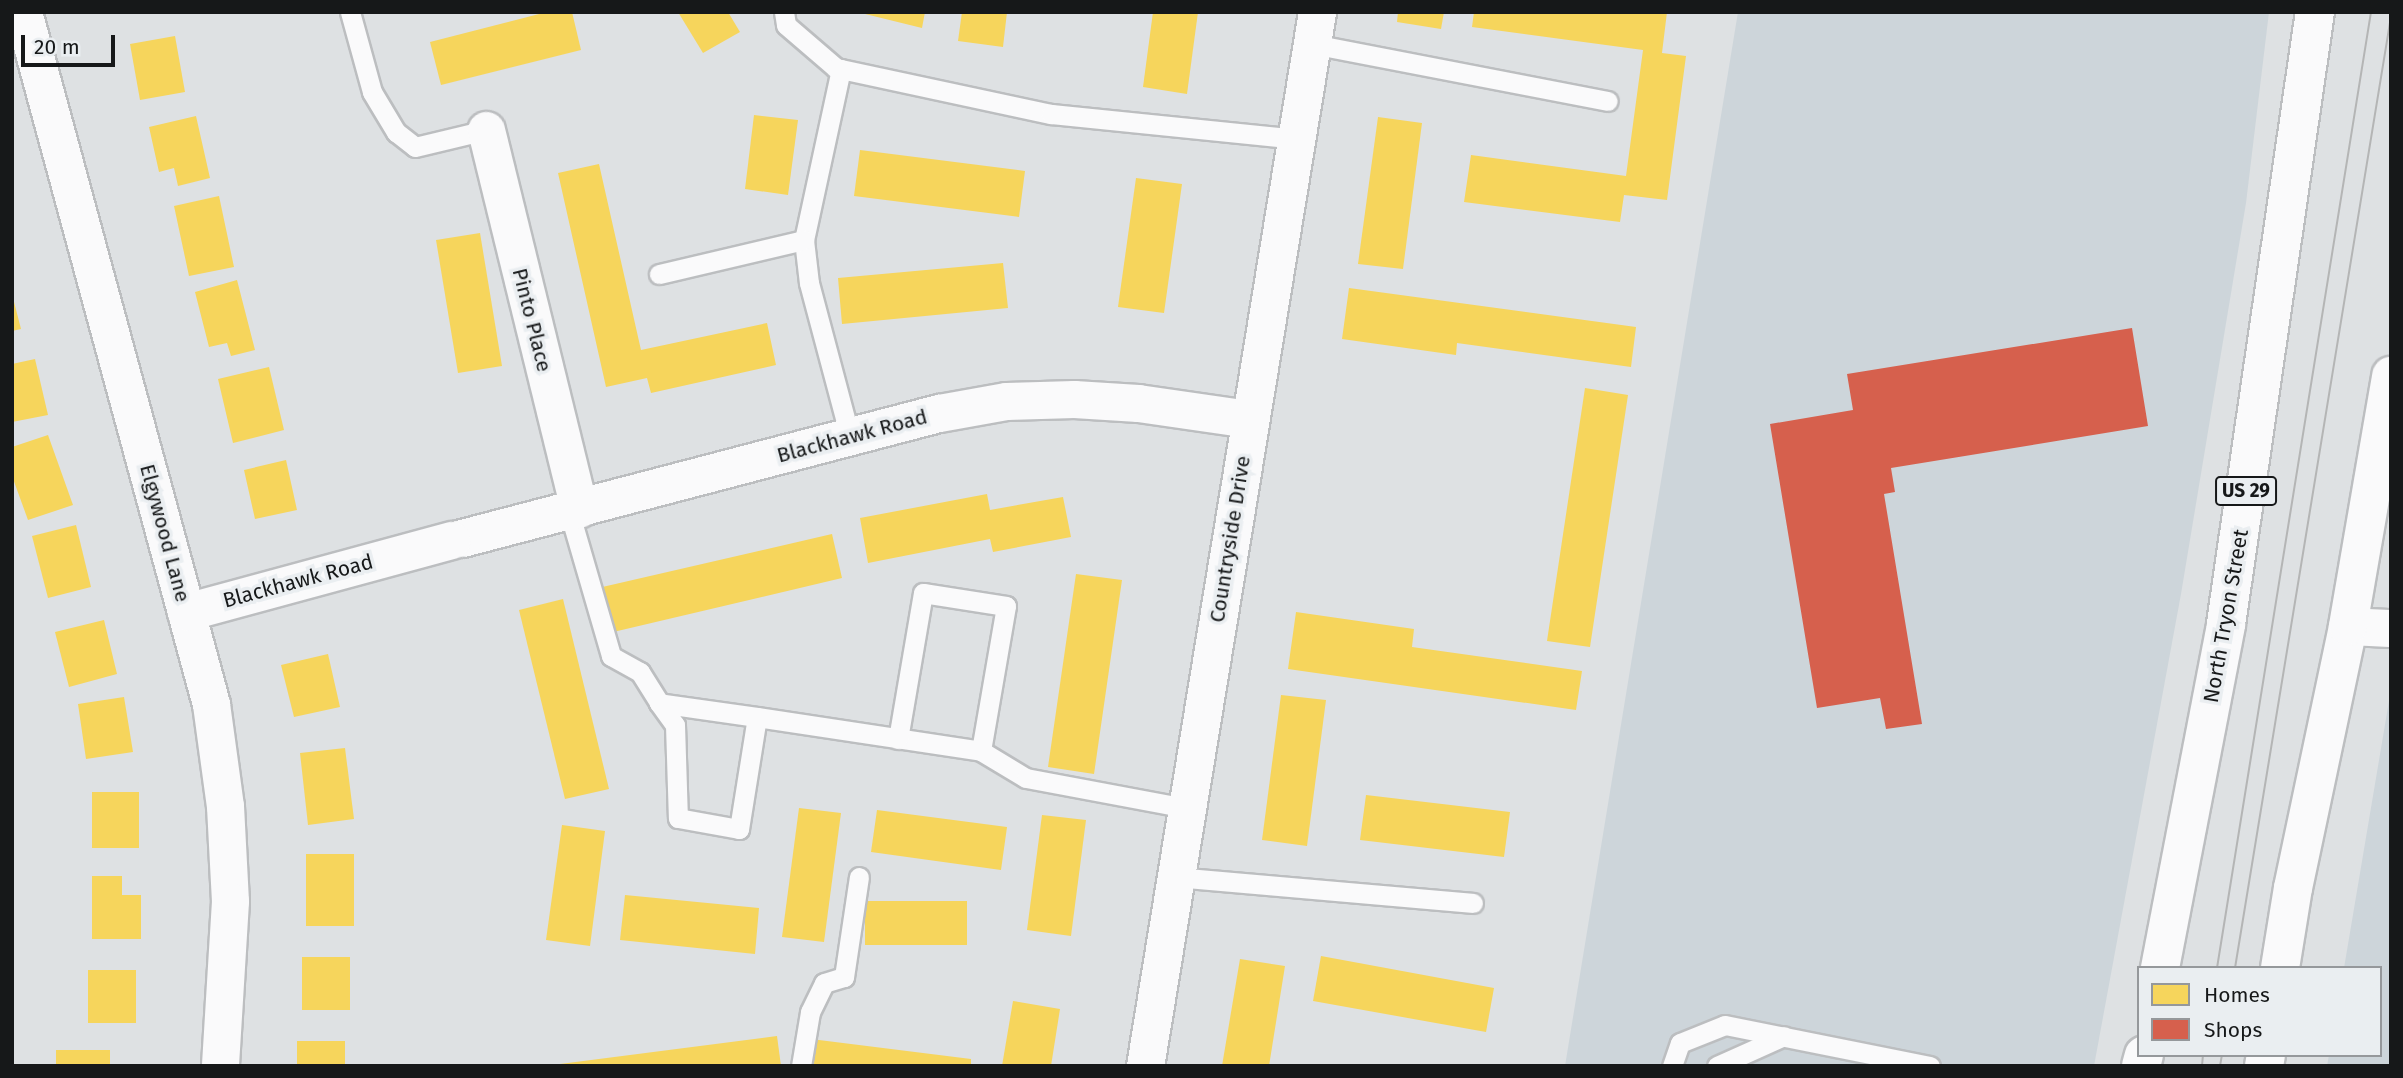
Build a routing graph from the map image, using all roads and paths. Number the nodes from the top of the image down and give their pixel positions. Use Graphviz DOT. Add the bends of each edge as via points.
graph roads {
  1 [pos="23,12"];
  2 [pos="349,12"];
  3 [pos="784,12"];
  4 [pos="2315,12"];
  5 [pos="1315,28"];
  6 [pos="841,69"];
  7 [pos="1608,101"];
  8 [pos="486,131"];
  9 [pos="1296,139"];
  10 [pos="804,240"];
  11 [pos="659,274"];
  12 [pos="2391,376"];
  13 [pos="1249,419"];
  14 [pos="850,437"];
  15 [pos="574,510"];
  16 [pos="186,612"];
  17 [pos="2348,626"];
  18 [pos="2391,628"];
  19 [pos="659,703"];
  20 [pos="757,717"];
  21 [pos="898,739"];
  22 [pos="981,751"];
  23 [pos="1186,808"];
  24 [pos="859,877"];
  25 [pos="1176,877"];
  26 [pos="1473,904"];
  27 [pos="2160,966"];
  28 [pos="2280,966"];
  29 [pos="1784,1036"];
  30 [pos="220,1066"];
  31 [pos="801,1066"];
  32 [pos="1145,1066"];
  33 [pos="1672,1066"];
  34 [pos="1717,1066"];
  35 [pos="1930,1066"];
  1 -- 16 [label="street, Elgywood Lane"];
  2 -- 8 [label="lane" via="372,92 396,132 415,147"];
  3 -- 6 [label="lane" via="786,25"];
  4 -- 27 [label="main road, North Tryon Street / US 29" via="2226,624"];
  5 -- 7 [label="lane"];
  5 -- 9 [label="street, Countryside Drive"];
  6 -- 9 [label="lane" via="1051,114"];
  6 -- 10 [label="lane"];
  8 -- 15 [label="street, Pinto Place"];
  9 -- 13 [label="street, Countryside Drive"];
  10 -- 11 [label="lane"];
  10 -- 14 [label="lane" via="809,283"];
  12 -- 17 [label="main road"];
  13 -- 14 [label="street, Blackhawk Road" via="1139,403 1040,399 939,413"];
  13 -- 23 [label="street, Countryside Drive"];
  14 -- 15 [label="street, Blackhawk Road"];
  15 -- 16 [label="street, Blackhawk Road"];
  15 -- 19 [label="lane" via="611,656 640,672"];
  16 -- 30 [label="street, Elgywood Lane" via="211,704 225,806 230,901"];
  17 -- 18 [label="street"];
  17 -- 28 [label="main road"];
  19 -- 20 [label="lane"];
  19 -- 20 [label="lane" via="675,725 678,818 739,829"];
  20 -- 21 [label="lane"];
  21 -- 22 [label="lane"];
  21 -- 22 [label="lane" via="923,593 1006,606"];
  22 -- 23 [label="lane" via="1026,778"];
  23 -- 25 [label="street, Countryside Drive"];
  24 -- 31 [label="lane" via="844,977 824,983 810,1012"];
  25 -- 26 [label="lane"];
  25 -- 32 [label="street, Countryside Drive"];
  29 -- 33 [label="lane" via="1725,1024 1681,1043"];
  29 -- 34 [label="lane"];
  29 -- 35 [label="lane"];
}
